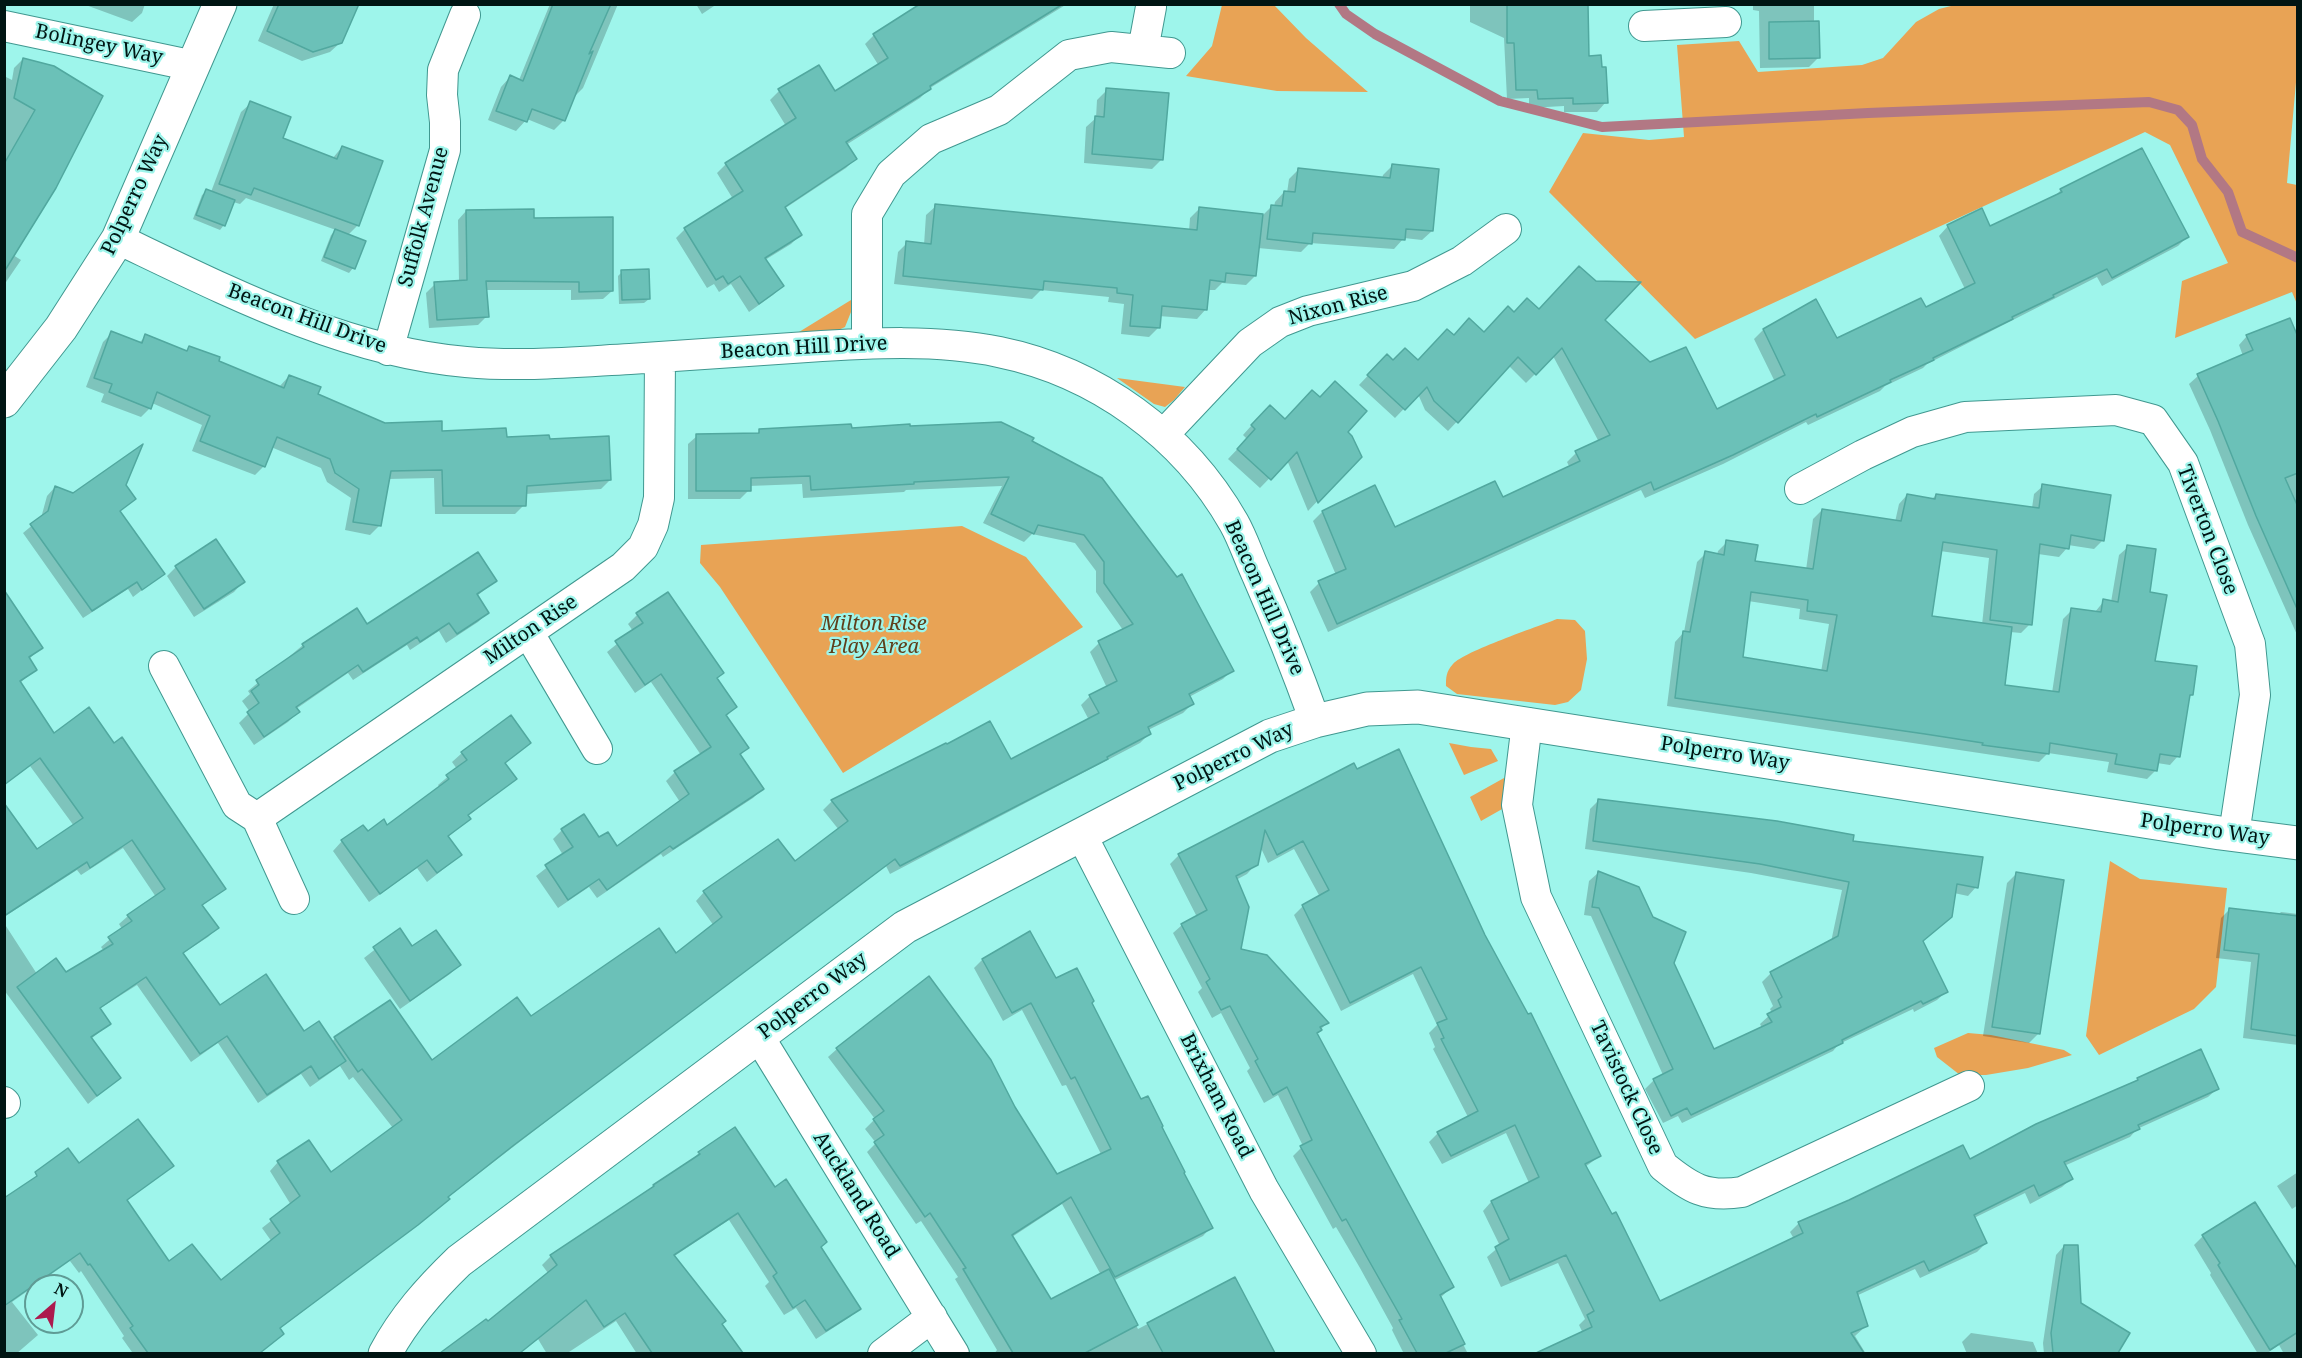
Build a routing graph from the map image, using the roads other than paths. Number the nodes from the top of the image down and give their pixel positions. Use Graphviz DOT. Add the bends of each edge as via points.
graph roads {
  1 [pos="220,4"];
  2 [pos="1151,7"];
  3 [pos="1685,14"];
  4 [pos="465,15"];
  5 [pos="1726,22"];
  6 [pos="4,26"];
  7 [pos="1644,26"];
  8 [pos="194,66"];
  9 [pos="1506,229"];
  10 [pos="118,239"];
  11 [pos="867,343"];
  12 [pos="388,350"];
  13 [pos="660,357"];
  14 [pos="4,400"];
  15 [pos="1164,434"];
  16 [pos="1800,489"];
  17 [pos="528,632"];
  18 [pos="164,666"];
  19 [pos="1315,720"];
  20 [pos="1527,723"];
  21 [pos="597,748"];
  22 [pos="257,819"];
  23 [pos="1082,834"];
  24 [pos="2234,834"];
  25 [pos="2298,843"];
  26 [pos="294,899"];
  27 [pos="759,1037"];
  28 [pos="1969,1086"];
  29 [pos="932,1317"];
  30 [pos="385,1353"];
  31 [pos="883,1353"];
  32 [pos="954,1353"];
  33 [pos="1360,1353"];
  1 -- 8 [label="street, Polperro Way"];
  2 -- 11 [label="street" via="1157,51 1111,47 1069,55 999,110 931,139 891,174 867,214"];
  3 -- 5 [label="street"];
  3 -- 7 [label="street"];
  4 -- 12 [label="street, Suffolk Avenue" via="443,70 445,150"];
  6 -- 8 [label="street, Bolingey Way"];
  8 -- 10 [label="street, Polperro Way"];
  9 -- 15 [label="street, Nixon Rise" via="1462,261 1413,286 1308,310 1280,322 1250,343"];
  10 -- 12 [label="street, Beacon Hill Drive" via="278,311"];
  10 -- 14 [label="street, Polperro Way" via="61,328"];
  11 -- 13 [label="street, Beacon Hill Drive"];
  11 -- 15 [label="street, Beacon Hill Drive" via="934,344 998,351 1059,368 1116,398"];
  12 -- 13 [label="street, Beacon Hill Drive" via="464,362 538,365"];
  13 -- 17 [label="street, Milton Rise" via="659,498 643,548 623,567"];
  15 -- 19 [label="street, Beacon Hill Drive" via="1204,478 1235,524"];
  16 -- 24 [label="street, Tiverton Close" via="1912,432 1965,417 2116,410 2153,420 2183,463 2250,644 2255,695"];
  17 -- 21 [label="street"];
  17 -- 22 [label="street, Milton Rise"];
  18 -- 22 [label="street" via="237,805"];
  19 -- 20 [label="street, Polperro Way" via="1366,709 1418,707"];
  19 -- 23 [label="street, Polperro Way" via="1270,736"];
  20 -- 24 [label="street, Polperro Way"];
  20 -- 28 [label="street, Tavistock Close" via="1517,805 1536,897 1663,1166 1702,1191 1722,1195 1742,1192"];
  22 -- 26 [label="street"];
  23 -- 27 [label="street, Polperro Way" via="905,927"];
  23 -- 33 [label="street, Brixham Road" via="1264,1190"];
  24 -- 25 [label="street, Polperro Way"];
  27 -- 29 [label="street, Auckland Road"];
  27 -- 30 [label="street, Polperro Way" via="459,1262 430,1289"];
  29 -- 31 [label="street"];
  29 -- 32 [label="street, Auckland Road"];
}
